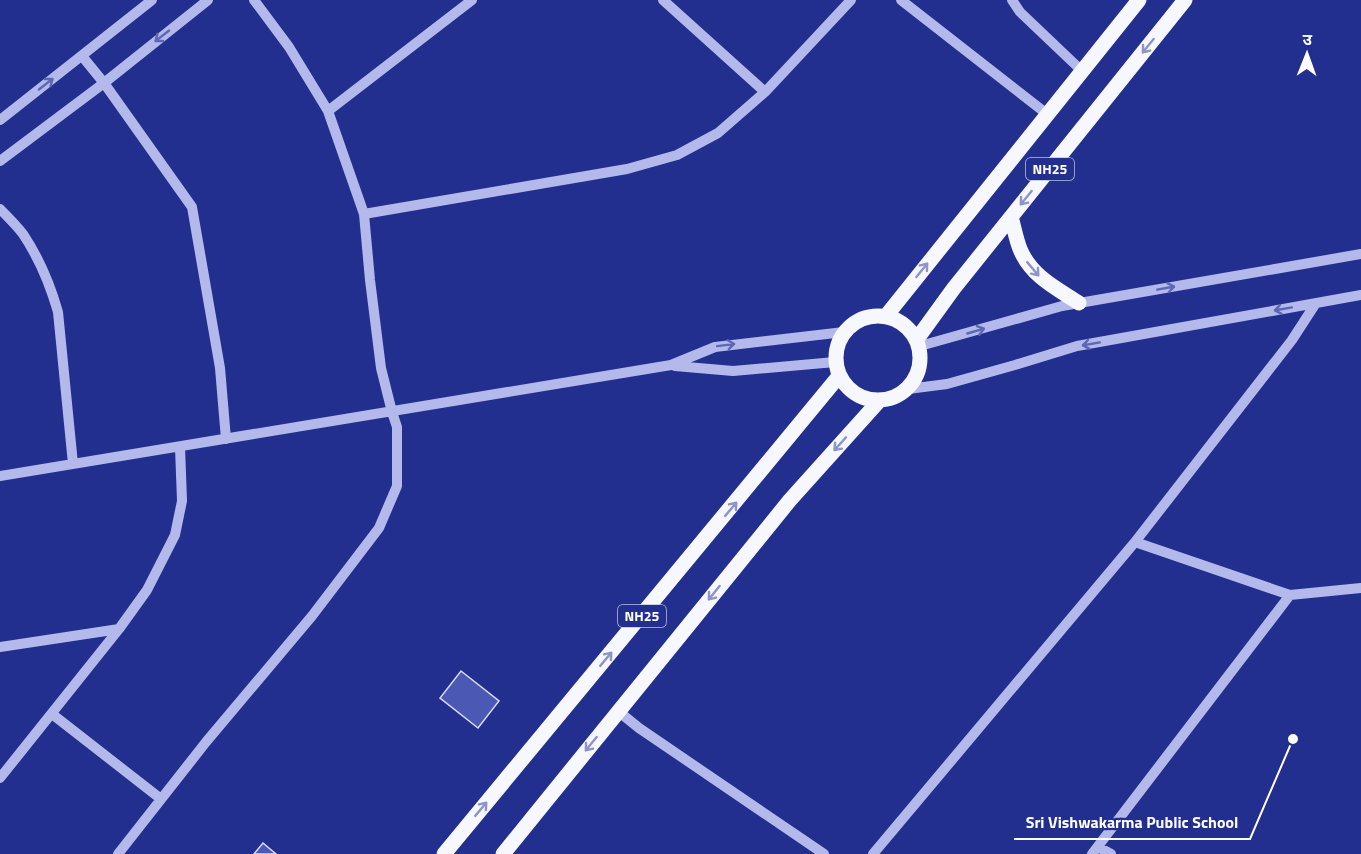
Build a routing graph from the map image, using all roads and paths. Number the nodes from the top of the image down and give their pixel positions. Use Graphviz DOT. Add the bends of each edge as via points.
graph roads {
  1 [pos="152,0"];
  2 [pos="208,0"];
  3 [pos="254,0"];
  4 [pos="471,0"];
  5 [pos="663,0"];
  6 [pos="851,0"];
  7 [pos="901,0"];
  8 [pos="1012,0"];
  9 [pos="1139,0"];
  10 [pos="1185,0"];
  11 [pos="82,56"];
  12 [pos="1082,71"];
  13 [pos="104,83"];
  14 [pos="765,92"];
  15 [pos="328,111"];
  16 [pos="1047,114"];
  17 [pos="0,120"];
  18 [pos="0,161"];
  19 [pos="0,209"];
  20 [pos="364,214"];
  21 [pos="1011,217"];
  22 [pos="1361,254"];
  23 [pos="1361,295"];
  24 [pos="1079,303"];
  25 [pos="1316,303"];
  26 [pos="885,316"];
  27 [pos="844,332"];
  28 [pos="918,343"];
  29 [pos="672,365"];
  30 [pos="837,369"];
  31 [pos="908,389"];
  32 [pos="879,401"];
  33 [pos="392,412"];
  34 [pos="226,439"];
  35 [pos="180,447"];
  36 [pos="73,464"];
  37 [pos="0,476"];
  38 [pos="1135,542"];
  39 [pos="1361,588"];
  40 [pos="1290,595"];
  41 [pos="119,629"];
  42 [pos="0,647"];
  43 [pos="618,711"];
  44 [pos="52,714"];
  45 [pos="0,778"];
  46 [pos="161,799"];
  47 [pos="1095,850"];
  48 [pos="118,854"];
  49 [pos="444,854"];
  50 [pos="502,854"];
  51 [pos="824,854"];
  52 [pos="873,854"];
  53 [pos="1111,854"];
  1 -- 11 [label="street"];
  2 -- 13 [label="street, one-way"];
  3 -- 15 [label="street" via="289,47"];
  4 -- 15 [label="street"];
  5 -- 14 [label="street"];
  6 -- 14 [label="street"];
  7 -- 16 [label="street"];
  8 -- 12 [label="street"];
  9 -- 12 [label="main road, NH25"];
  10 -- 21 [label="main road, NH25, one-way"];
  11 -- 13 [label="street"];
  17 -- 11 [label="street, one-way"];
  12 -- 16 [label="main road, NH25"];
  13 -- 18 [label="street"];
  13 -- 34 [label="street" via="192,207 220,368"];
  14 -- 20 [label="street" via="718,133 677,155 627,169"];
  15 -- 20 [label="street"];
  26 -- 16 [label="main road, NH25, one-way"];
  19 -- 36 [label="street" via="22,232 52,289 58,312"];
  20 -- 33 [label="street" via="381,368"];
  21 -- 24 [label="main road, one-way" via="1030,267"];
  21 -- 28 [label="main road, NH25" via="954,288"];
  24 -- 22 [label="street, one-way"];
  23 -- 25 [label="street"];
  28 -- 24 [label="street, one-way"];
  25 -- 31 [label="street, one-way" via="1077,346 947,384"];
  25 -- 38 [label="street" via="1292,340"];
  26 -- 27 [label="main road" via="870,316"];
  26 -- 28 [label="main road" via="909,328"];
  29 -- 27 [label="street, one-way" via="715,346"];
  27 -- 30 [label="main road, NH25" via="837,346"];
  28 -- 31 [label="main road" via="921,362"];
  29 -- 30 [label="street" via="733,370"];
  29 -- 33 [label="street"];
  30 -- 32 [label="main road" via="849,390"];
  49 -- 30 [label="main road, NH25, one-way"];
  31 -- 32 [label="main road, NH25" via="895,398"];
  32 -- 43 [label="main road, NH25, one-way" via="790,500"];
  33 -- 34 [label="street"];
  33 -- 46 [label="street" via="397,427 397,486 379,528"];
  34 -- 35 [label="street"];
  35 -- 36 [label="street"];
  35 -- 41 [label="street" via="182,501 175,535 147,590"];
  36 -- 37 [label="street"];
  38 -- 40 [label="street"];
  38 -- 52 [label="street"];
  39 -- 40 [label="street"];
  40 -- 47 [label="street"];
  41 -- 42 [label="street"];
  41 -- 44 [label="street"];
  43 -- 50 [label="main road, NH25, one-way"];
  43 -- 51 [label="street"];
  44 -- 45 [label="street"];
  44 -- 46 [label="street"];
  46 -- 48 [label="street"];
  47 -- 53 [label="street"];
}
